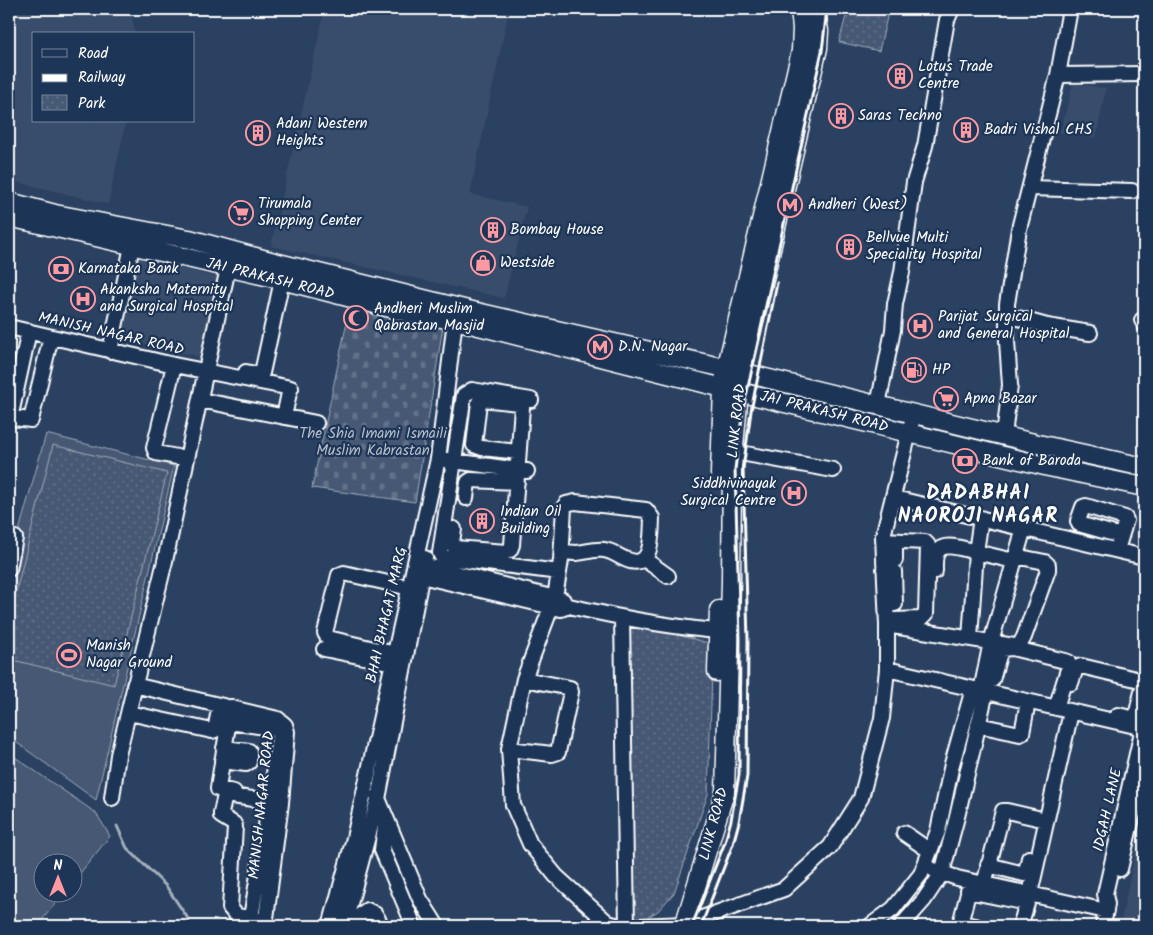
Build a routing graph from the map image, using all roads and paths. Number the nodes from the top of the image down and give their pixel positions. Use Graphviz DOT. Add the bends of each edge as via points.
graph roads {
  1 [pos="800,9"];
  2 [pos="816,9"];
  3 [pos="952,9"];
  4 [pos="1070,9"];
  5 [pos="1144,74"];
  6 [pos="1058,75"];
  7 [pos="1030,188"];
  8 [pos="1132,191"];
  9 [pos="9,202"];
  10 [pos="9,217"];
  11 [pos="132,246"];
  12 [pos="228,268"];
  13 [pos="282,280"];
  14 [pos="461,315"];
  15 [pos="1007,315"];
  16 [pos="9,327"];
  17 [pos="1090,333"];
  18 [pos="28,336"];
  19 [pos="50,341"];
  20 [pos="110,351"];
  21 [pos="174,366"];
  22 [pos="210,370"];
  23 [pos="734,372"];
  24 [pos="731,390"];
  25 [pos="200,400"];
  26 [pos="531,400"];
  27 [pos="878,405"];
  28 [pos="914,413"];
  29 [pos="284,417"];
  30 [pos="316,423"];
  31 [pos="910,433"];
  32 [pos="1004,436"];
  33 [pos="727,451"];
  34 [pos="518,452"];
  35 [pos="177,458"];
  36 [pos="446,460"];
  37 [pos="1144,467"];
  38 [pos="833,470"];
  39 [pos="521,475"];
  40 [pos="1144,486"];
  41 [pos="466,498"];
  42 [pos="894,498"];
  43 [pos="981,518"];
  44 [pos="1024,528"];
  45 [pos="454,529"];
  46 [pos="9,536"];
  47 [pos="1122,536"];
  48 [pos="1118,550"];
  49 [pos="562,552"];
  50 [pos="887,552"];
  51 [pos="976,552"];
  52 [pos="1144,557"];
  53 [pos="644,559"];
  54 [pos="1014,559"];
  55 [pos="9,569"];
  56 [pos="559,572"];
  57 [pos="417,573"];
  58 [pos="668,576"];
  59 [pos="553,602"];
  60 [pos="622,618"];
  61 [pos="887,620"];
  62 [pos="408,621"];
  63 [pos="724,631"];
  64 [pos="929,632"];
  65 [pos="970,638"];
  66 [pos="991,642"];
  67 [pos="324,649"];
  68 [pos="390,659"];
  69 [pos="887,669"];
  70 [pos="524,679"];
  71 [pos="1144,683"];
  72 [pos="134,685"];
  73 [pos="982,691"];
  74 [pos="1028,702"];
  75 [pos="1067,707"];
  76 [pos="231,708"];
  77 [pos="1141,710"];
  78 [pos="129,713"];
  79 [pos="1118,716"];
  80 [pos="223,719"];
  81 [pos="1144,726"];
  82 [pos="977,729"];
  83 [pos="962,730"];
  84 [pos="509,749"];
  85 [pos="952,764"];
  86 [pos="969,768"];
  87 [pos="1144,768"];
  88 [pos="368,775"];
  89 [pos="112,798"];
  90 [pos="378,799"];
  91 [pos="1132,799"];
  92 [pos="276,800"];
  93 [pos="386,818"];
  94 [pos="1042,819"];
  95 [pos="904,833"];
  96 [pos="358,847"];
  97 [pos="930,851"];
  98 [pos="988,865"];
  99 [pos="924,866"];
  100 [pos="942,873"];
  101 [pos="975,885"];
  102 [pos="1028,898"];
  103 [pos="1106,908"];
  104 [pos="884,916"];
  105 [pos="252,918"];
  106 [pos="265,924"];
  107 [pos="679,925"];
  108 [pos="330,926"];
  109 [pos="344,926"];
  110 [pos="355,926"];
  111 [pos="382,926"];
  112 [pos="414,926"];
  113 [pos="437,926"];
  114 [pos="619,926"];
  115 [pos="627,926"];
  116 [pos="639,926"];
  117 [pos="870,926"];
  118 [pos="894,926"];
  119 [pos="901,926"];
  120 [pos="976,926"];
  121 [pos="1020,926"];
  122 [pos="1103,926"];
  1 -- 23 [label="main road, LINK ROAD" via="801,51"];
  2 -- 23 [label="main road, LINK ROAD" via="818,48"];
  3 -- 27 [label="street" via="947,20 925,146 914,182 893,330"];
  4 -- 6 [label="street"];
  5 -- 6 [label="street"];
  6 -- 7 [label="street"];
  7 -- 8 [label="street"];
  7 -- 15 [label="street" via="1019,229 1006,304"];
  9 -- 14 [label="main road, JAI PRAKASH ROAD" via="189,239"];
  10 -- 11 [label="main road, JAI PRAKASH ROAD"];
  11 -- 12 [label="main road, JAI PRAKASH ROAD"];
  11 -- 20 [label="street, MANISH NAGAR ROAD"];
  12 -- 13 [label="main road, JAI PRAKASH ROAD"];
  12 -- 22 [label="street"];
  13 -- 14 [label="main road, JAI PRAKASH ROAD" via="410,313"];
  13 -- 22 [label="street" via="260,375"];
  14 -- 23 [label="main road, JAI PRAKASH ROAD"];
  14 -- 24 [label="main road, JAI PRAKASH ROAD"];
  14 -- 36 [label="street"];
  15 -- 17 [label="street"];
  15 -- 32 [label="street" via="1010,384"];
  16 -- 18 [label="street, MANISH NAGAR ROAD"];
  18 -- 19 [label="street, MANISH NAGAR ROAD"];
  18 -- 19 [label="street" via="11,414 13,418 31,420"];
  19 -- 20 [label="street, MANISH NAGAR ROAD"];
  20 -- 21 [label="street, MANISH NAGAR ROAD"];
  21 -- 22 [label="street, MANISH NAGAR ROAD"];
  21 -- 35 [label="street" via="154,448 156,453"];
  22 -- 25 [label="street"];
  22 -- 29 [label="street" via="290,389"];
  23 -- 24 [label="main road, LINK ROAD"];
  23 -- 27 [label="main road, JAI PRAKASH ROAD"];
  24 -- 31 [label="main road, JAI PRAKASH ROAD"];
  24 -- 33 [label="main road, LINK ROAD"];
  25 -- 29 [label="street"];
  25 -- 72 [label="street"];
  26 -- 36 [label="street" via="468,392 464,395"];
  27 -- 28 [label="main road, JAI PRAKASH ROAD"];
  28 -- 31 [label="street"];
  28 -- 32 [label="main road, JAI PRAKASH ROAD"];
  29 -- 30 [label="street"];
  31 -- 40 [label="main road, JAI PRAKASH ROAD"];
  31 -- 42 [label="street"];
  32 -- 37 [label="main road, JAI PRAKASH ROAD"];
  33 -- 38 [label="street"];
  33 -- 63 [label="main road, LINK ROAD"];
  34 -- 34 [label="street" via="520,404 482,399 474,445"];
  34 -- 39 [label="street"];
  36 -- 39 [label="street"];
  36 -- 56 [label="street" via="442,556"];
  36 -- 57 [label="street, BHAI BHAGAT MARG"];
  39 -- 41 [label="street" via="471,480"];
  39 -- 45 [label="street" via="510,550 455,548 452,542"];
  42 -- 43 [label="street"];
  42 -- 50 [label="street"];
  43 -- 44 [label="street"];
  43 -- 51 [label="street"];
  44 -- 48 [label="street"];
  44 -- 54 [label="street"];
  46 -- 55 [label="street" via="16,538"];
  47 -- 48 [label="street"];
  48 -- 52 [label="street"];
  49 -- 53 [label="street" via="596,549 611,551 632,561"];
  49 -- 53 [label="street" via="564,507 575,502 648,511 652,518 650,549"];
  49 -- 56 [label="street"];
  50 -- 61 [label="street" via="890,583"];
  50 -- 61 [label="street" via="925,542 928,545 926,614 920,619"];
  51 -- 54 [label="street"];
  51 -- 64 [label="street" via="954,547 938,550"];
  51 -- 65 [label="street"];
  53 -- 58 [label="street"];
  54 -- 66 [label="street"];
  54 -- 66 [label="street" via="1045,562 1048,570 1019,646"];
  56 -- 59 [label="street"];
  57 -- 59 [label="street"];
  57 -- 62 [label="street, BHAI BHAGAT MARG"];
  57 -- 68 [label="street" via="339,574 326,633 328,638"];
  59 -- 60 [label="street" via="561,609 569,606"];
  59 -- 70 [label="street"];
  60 -- 63 [label="street"];
  60 -- 115 [label="street" via="616,671"];
  61 -- 64 [label="street"];
  61 -- 69 [label="street"];
  62 -- 68 [label="street, BHAI BHAGAT MARG"];
  62 -- 90 [label="street"];
  63 -- 107 [label="main road, LINK ROAD" via="725,792"];
  64 -- 65 [label="street"];
  65 -- 66 [label="street"];
  66 -- 73 [label="street"];
  67 -- 68 [label="street"];
  68 -- 88 [label="street, BHAI BHAGAT MARG" via="377,701 378,731"];
  69 -- 73 [label="street"];
  69 -- 107 [label="street" via="882,718 861,798 830,847 784,889"];
  70 -- 84 [label="street"];
  70 -- 84 [label="street" via="570,688 571,692 558,752"];
  71 -- 75 [label="street" via="1081,666 1076,668"];
  71 -- 77 [label="street"];
  72 -- 76 [label="street, MANISH NAGAR ROAD"];
  72 -- 78 [label="street"];
  73 -- 74 [label="street"];
  73 -- 75 [label="street" via="1002,649 1012,648 1068,662"];
  73 -- 82 [label="street"];
  73 -- 83 [label="street"];
  74 -- 75 [label="street"];
  74 -- 82 [label="street" via="1020,734"];
  75 -- 81 [label="street"];
  75 -- 94 [label="street"];
  76 -- 80 [label="street"];
  76 -- 92 [label="street, MANISH NAGAR ROAD" via="278,719 286,724"];
  77 -- 79 [label="street" via="1131,718"];
  78 -- 80 [label="street" via="212,731"];
  78 -- 89 [label="street" via="118,755"];
  80 -- 92 [label="street" via="273,728 278,732"];
  80 -- 92 [label="street" via="218,790"];
  81 -- 91 [label="street, IDGAH LANE"];
  82 -- 83 [label="street"];
  82 -- 86 [label="street"];
  83 -- 85 [label="street"];
  84 -- 114 [label="street" via="513,805 530,844 556,876 608,923"];
  85 -- 86 [label="street"];
  85 -- 97 [label="street" via="938,831"];
  86 -- 100 [label="street"];
  87 -- 91 [label="street, IDGAH LANE"];
  88 -- 90 [label="street"];
  88 -- 96 [label="street, BHAI BHAGAT MARG"];
  90 -- 93 [label="street"];
  90 -- 96 [label="street"];
  91 -- 103 [label="street, IDGAH LANE" via="1114,896"];
  92 -- 105 [label="street"];
  92 -- 105 [label="street" via="224,796 221,815 235,827 229,904 237,916"];
  92 -- 106 [label="street, MANISH NAGAR ROAD"];
  93 -- 112 [label="street" via="382,850"];
  93 -- 113 [label="street" via="420,898"];
  94 -- 98 [label="street" via="1025,874"];
  94 -- 98 [label="street" via="1003,811"];
  94 -- 102 [label="street"];
  95 -- 97 [label="street"];
  96 -- 108 [label="street, BHAI BHAGAT MARG"];
  96 -- 109 [label="street"];
  97 -- 99 [label="street"];
  98 -- 101 [label="street"];
  99 -- 100 [label="street"];
  99 -- 104 [label="street" via="921,874"];
  100 -- 101 [label="street"];
  100 -- 119 [label="street"];
  101 -- 102 [label="street"];
  101 -- 120 [label="street" via="961,920"];
  102 -- 103 [label="street"];
  102 -- 121 [label="street"];
  103 -- 122 [label="street, IDGAH LANE"];
  104 -- 117 [label="street"];
  104 -- 118 [label="street"];
  105 -- 106 [label="street"];
  107 -- 116 [label="street"];
  110 -- 111 [label="street" via="357,918 367,910 375,914"];
}
